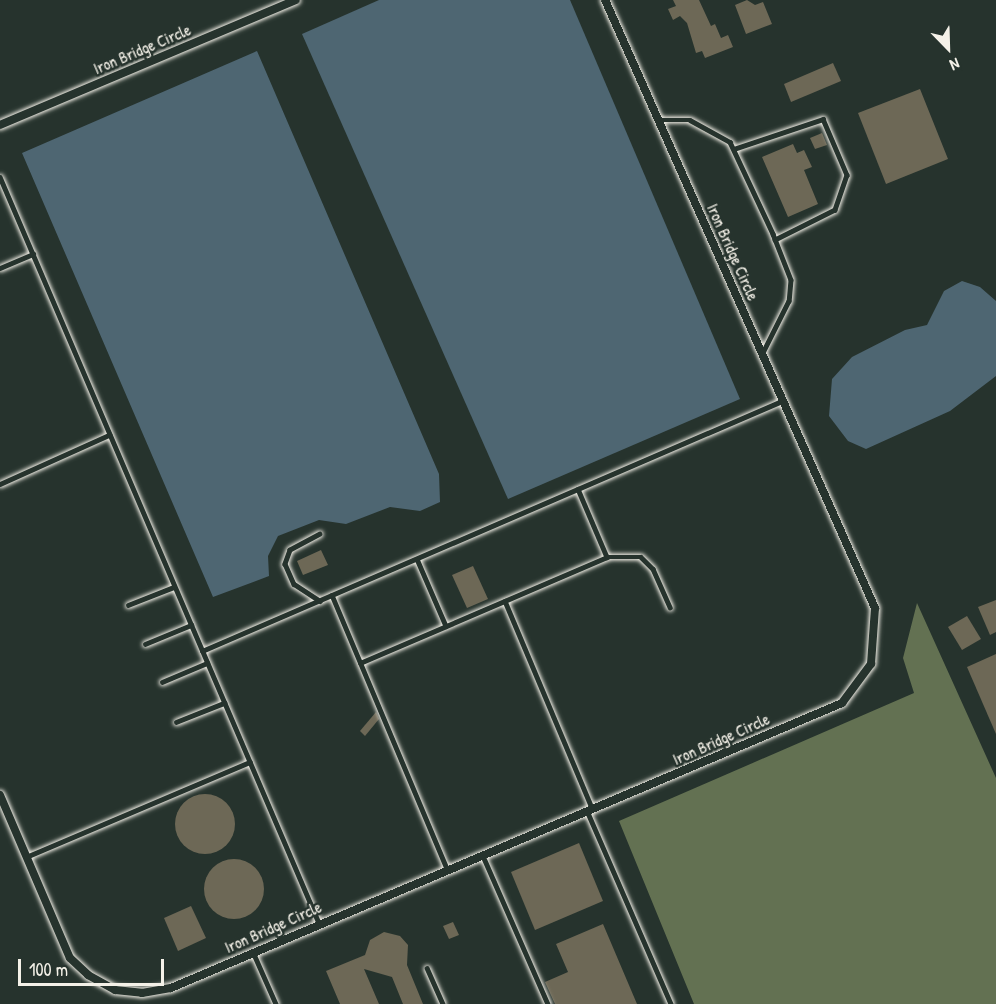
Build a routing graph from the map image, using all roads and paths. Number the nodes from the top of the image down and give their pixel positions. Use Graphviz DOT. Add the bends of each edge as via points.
graph roads {
  1 [pos="296,0"];
  2 [pos="605,0"];
  3 [pos="659,120"];
  4 [pos="0,125"];
  5 [pos="734,149"];
  6 [pos="0,177"];
  7 [pos="3,191"];
  8 [pos="775,240"];
  9 [pos="33,254"];
  10 [pos="0,268"];
  11 [pos="762,356"];
  12 [pos="782,401"];
  13 [pos="109,435"];
  14 [pos="0,484"];
  15 [pos="578,489"];
  16 [pos="320,534"];
  17 [pos="607,557"];
  18 [pos="417,559"];
  19 [pos="174,587"];
  20 [pos="332,595"];
  21 [pos="320,600"];
  22 [pos="506,601"];
  23 [pos="128,605"];
  24 [pos="670,607"];
  25 [pos="191,625"];
  26 [pos="446,626"];
  27 [pos="145,644"];
  28 [pos="202,651"];
  29 [pos="207,663"];
  30 [pos="360,663"];
  31 [pos="162,682"];
  32 [pos="224,702"];
  33 [pos="176,722"];
  34 [pos="250,762"];
  35 [pos="0,795"];
  36 [pos="591,812"];
  37 [pos="483,856"];
  38 [pos="26,857"];
  39 [pos="448,871"];
  40 [pos="319,923"];
  41 [pos="253,952"];
  42 [pos="427,968"];
  43 [pos="276,1004"];
  44 [pos="443,1004"];
  45 [pos="548,1004"];
  46 [pos="671,1004"];
  1 -- 4 [label="street, Iron Bridge Circle"];
  2 -- 3 [label="street, Iron Bridge Circle"];
  3 -- 5 [label="lane" via="690,120 713,129"];
  3 -- 11 [label="street, Iron Bridge Circle"];
  5 -- 8 [label="lane"];
  5 -- 8 [label="lane" via="823,119 847,175 835,210"];
  6 -- 7 [label="lane"];
  7 -- 9 [label="lane"];
  8 -- 11 [label="lane" via="791,280 789,301"];
  9 -- 10 [label="lane"];
  9 -- 13 [label="lane"];
  11 -- 12 [label="street, Iron Bridge Circle"];
  12 -- 15 [label="lane"];
  12 -- 36 [label="street, Iron Bridge Circle" via="875,608 871,664 842,703"];
  13 -- 14 [label="lane"];
  13 -- 19 [label="lane"];
  15 -- 17 [label="lane"];
  15 -- 18 [label="lane"];
  16 -- 21 [label="lane" via="290,550 285,564 294,584"];
  17 -- 22 [label="lane"];
  17 -- 24 [label="lane" via="641,557 652,569"];
  18 -- 20 [label="lane"];
  18 -- 26 [label="lane"];
  19 -- 23 [label="lane"];
  19 -- 25 [label="lane"];
  20 -- 21 [label="lane"];
  20 -- 30 [label="lane"];
  21 -- 28 [label="lane"];
  22 -- 26 [label="lane"];
  22 -- 36 [label="lane"];
  25 -- 27 [label="lane"];
  25 -- 28 [label="lane"];
  26 -- 30 [label="lane"];
  28 -- 29 [label="lane"];
  29 -- 31 [label="lane"];
  29 -- 32 [label="lane"];
  30 -- 39 [label="lane"];
  32 -- 33 [label="lane"];
  32 -- 34 [label="lane"];
  34 -- 38 [label="lane"];
  34 -- 40 [label="lane"];
  35 -- 38 [label="street, Iron Bridge Circle"];
  36 -- 37 [label="street, Iron Bridge Circle"];
  36 -- 46 [label="lane"];
  37 -- 39 [label="street, Iron Bridge Circle"];
  37 -- 45 [label="lane"];
  38 -- 41 [label="street, Iron Bridge Circle" via="70,958 88,975 115,990 142,993 171,988"];
  39 -- 40 [label="street, Iron Bridge Circle"];
  40 -- 41 [label="street, Iron Bridge Circle"];
  41 -- 43 [label="lane"];
  42 -- 44 [label="lane"];
}
